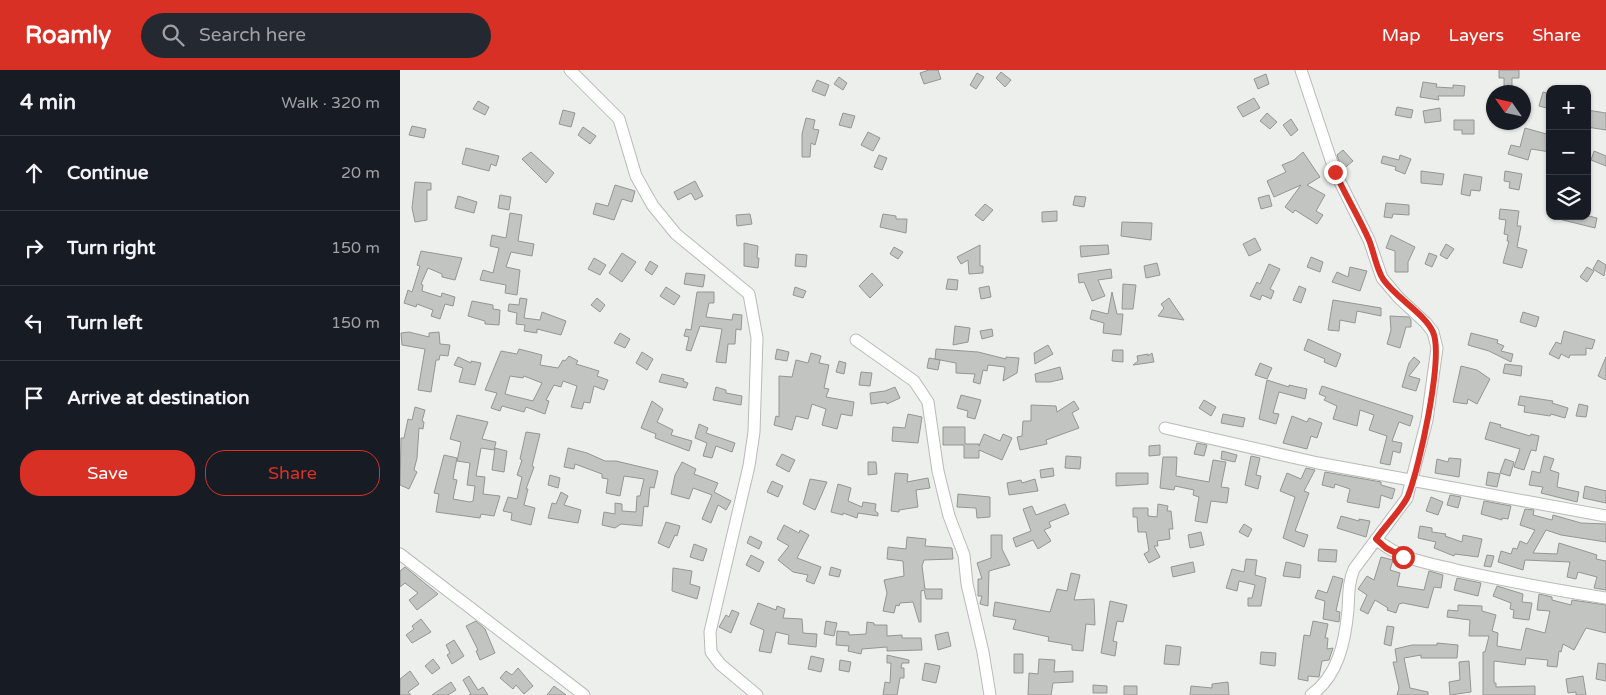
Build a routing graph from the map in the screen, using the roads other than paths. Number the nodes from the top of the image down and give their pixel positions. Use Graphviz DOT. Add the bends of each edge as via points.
graph roads {
  1 [pos="570,70"];
  2 [pos="1301,70"];
  3 [pos="856,340"];
  4 [pos="1165,428"];
  5 [pos="1413,480"];
  6 [pos="1606,516"];
  7 [pos="1376,539"];
  8 [pos="400,554"];
  9 [pos="1606,598"];
  10 [pos="584,695"];
  11 [pos="757,695"];
  12 [pos="990,695"];
  13 [pos="1311,695"];
  1 -- 11 [label="street" via="619,119 636,176 653,206 676,234 749,294 757,338 754,432 710,632 711,652 720,664"];
  2 -- 5 [label="street" via="1335,172 1369,240 1382,278 1426,322 1435,340 1437,348 1427,420"];
  3 -- 12 [label="street" via="914,381 928,402 938,471 949,516 964,555"];
  4 -- 5 [label="street"];
  5 -- 6 [label="street"];
  5 -- 7 [label="street" via="1407,498"];
  7 -- 9 [label="street" via="1403,557 1509,582"];
  7 -- 13 [label="street" via="1348,582 1348,609 1342,646 1333,671 1321,688"];
  8 -- 10 [label="street"];
}
